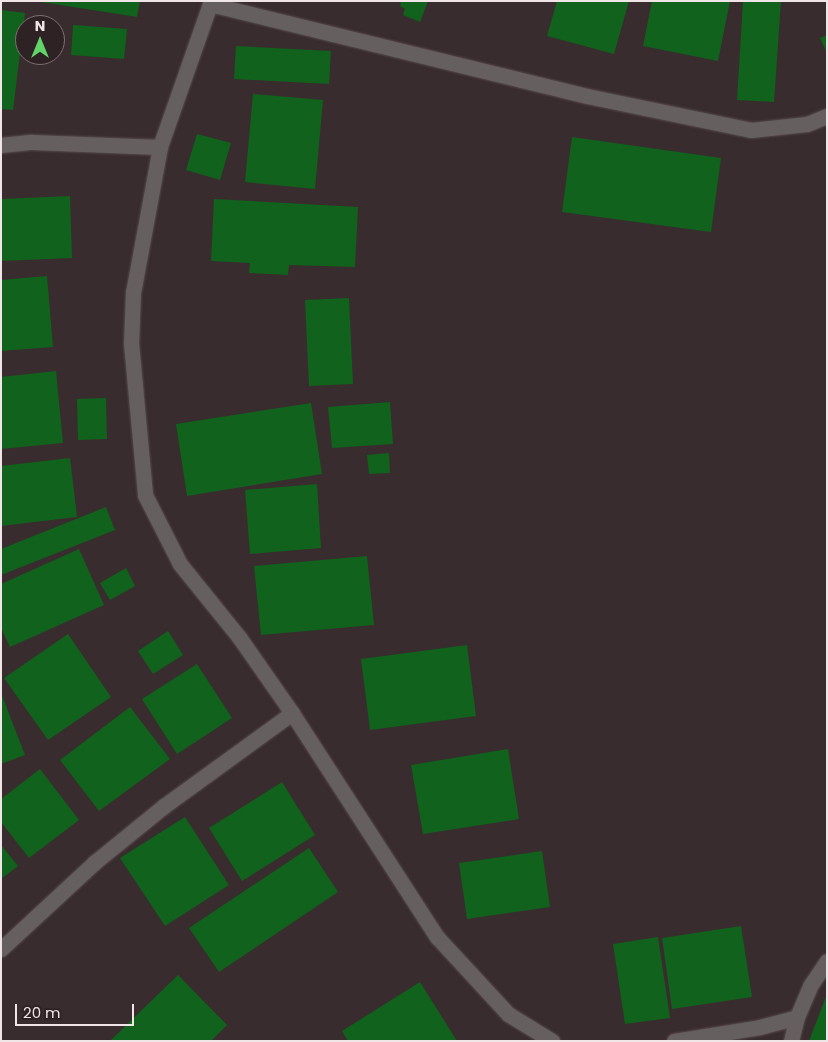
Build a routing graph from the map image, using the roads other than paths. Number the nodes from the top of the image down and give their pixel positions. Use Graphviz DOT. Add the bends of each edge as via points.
graph roads {
  1 [pos="210,3"];
  2 [pos="827,116"];
  3 [pos="1,145"];
  4 [pos="160,147"];
  5 [pos="292,712"];
  6 [pos="1,949"];
  7 [pos="827,961"];
  8 [pos="797,1017"];
  9 [pos="552,1041"];
  10 [pos="674,1041"];
  11 [pos="791,1041"];
  1 -- 2 [label="street" via="578,94 751,130 807,124"];
  1 -- 4 [label="street"];
  3 -- 4 [label="street" via="32,142"];
  4 -- 5 [label="street" via="133,292 132,343 145,495 180,564 239,637"];
  5 -- 6 [label="street" via="164,806 95,862"];
  5 -- 9 [label="street" via="437,938 508,1014"];
  7 -- 8 [label="street" via="810,986"];
  8 -- 10 [label="street" via="760,1027"];
  8 -- 11 [label="street"];
}
